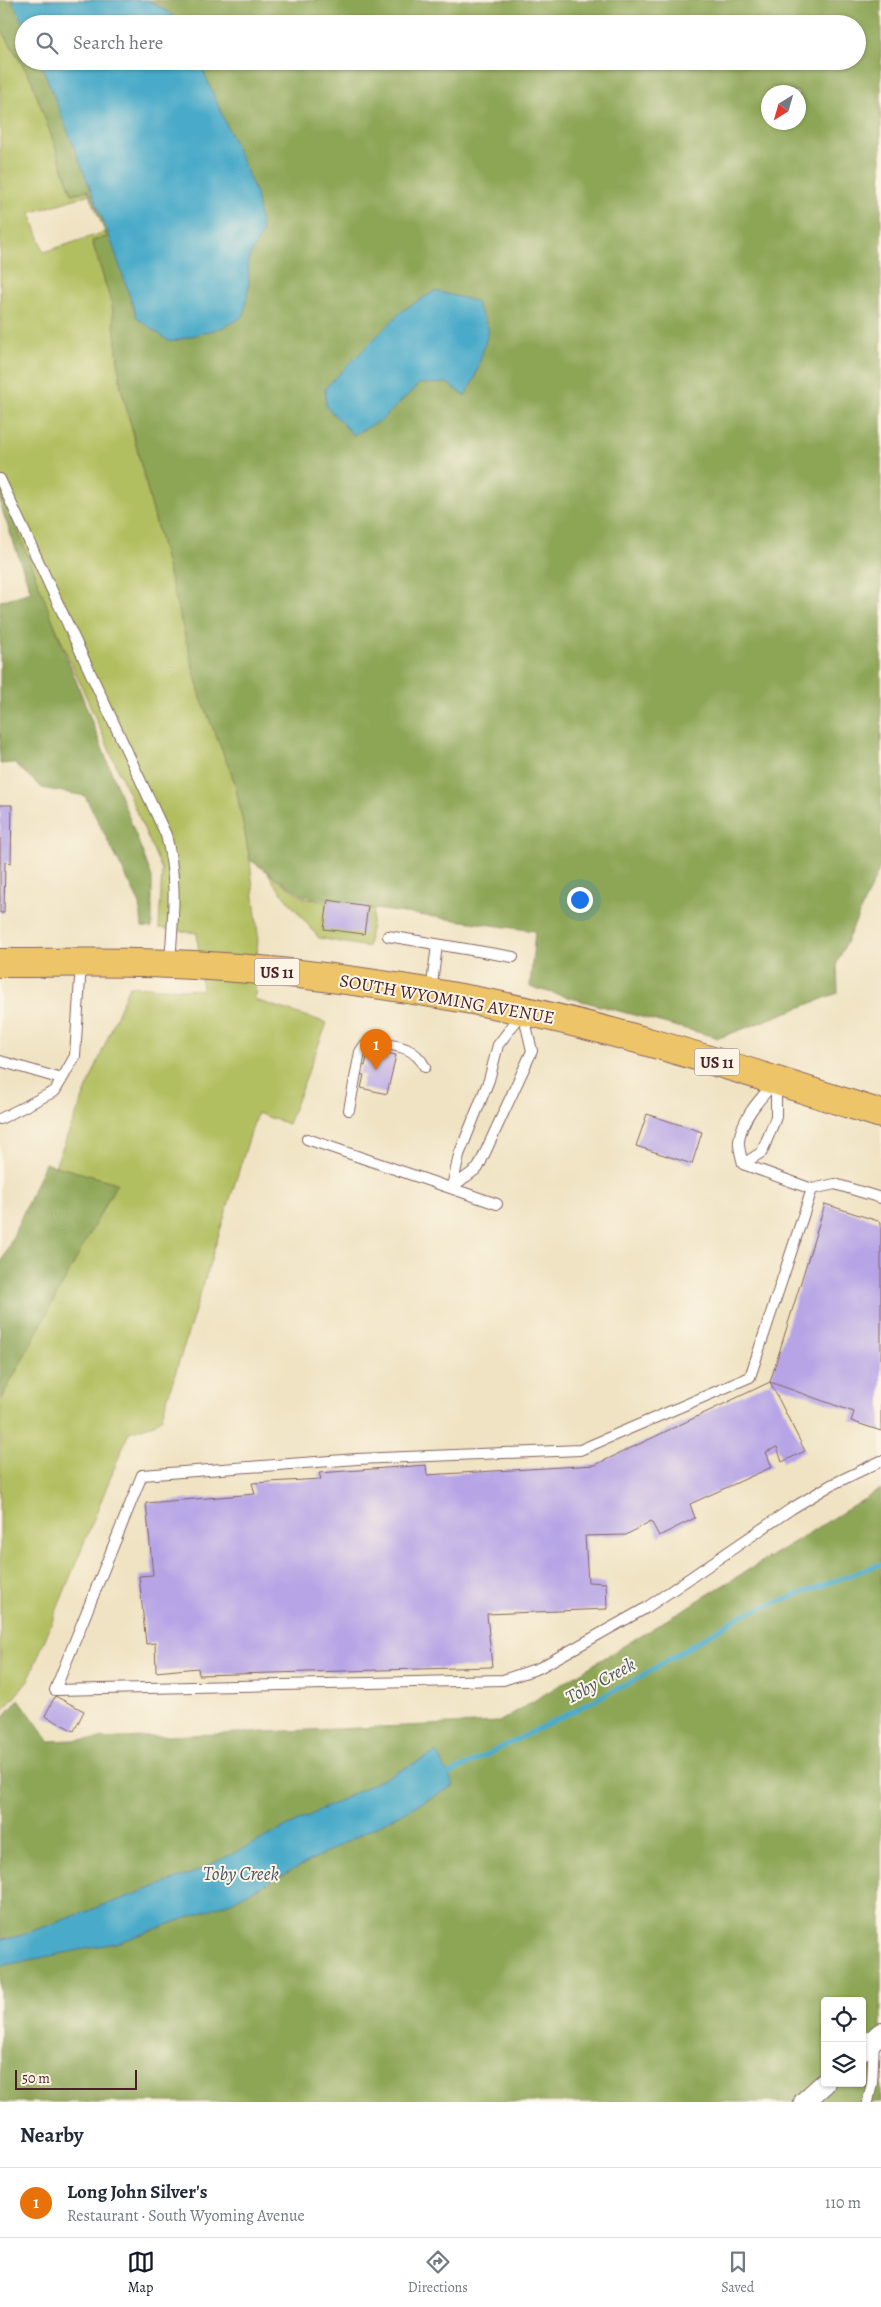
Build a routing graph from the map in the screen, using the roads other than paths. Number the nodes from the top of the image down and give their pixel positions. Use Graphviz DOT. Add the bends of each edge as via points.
graph roads {
  1 [pos="0,479"];
  2 [pos="388,936"];
  3 [pos="437,945"];
  4 [pos="513,957"];
  5 [pos="0,963"];
  6 [pos="81,963"];
  7 [pos="170,964"];
  8 [pos="431,993"];
  9 [pos="523,1012"];
  10 [pos="0,1061"];
  11 [pos="425,1067"];
  12 [pos="62,1079"];
  13 [pos="776,1081"];
  14 [pos="349,1110"];
  15 [pos="881,1114"];
  16 [pos="0,1119"];
  17 [pos="307,1139"];
  18 [pos="743,1164"];
  19 [pos="452,1187"];
  20 [pos="812,1189"];
  21 [pos="881,1198"];
  22 [pos="497,1204"];
  23 [pos="881,1461"];
  24 [pos="872,2041"];
  25 [pos="821,2087"];
  26 [pos="804,2102"];
  27 [pos="868,2102"];
  1 -- 7 [label="lane" via="166,835 175,884"];
  2 -- 3 [label="lane"];
  3 -- 4 [label="lane"];
  3 -- 8 [label="lane"];
  5 -- 6 [label="main road, SOUTH WYOMING AVENUE / US 11"];
  6 -- 7 [label="main road, SOUTH WYOMING AVENUE / US 11"];
  6 -- 12 [label="lane" via="75,1056"];
  7 -- 8 [label="main road, SOUTH WYOMING AVENUE / US 11" via="304,974"];
  8 -- 9 [label="main road, SOUTH WYOMING AVENUE / US 11"];
  9 -- 13 [label="main road, SOUTH WYOMING AVENUE / US 11" via="666,1047"];
  9 -- 19 [label="lane" via="498,1045"];
  9 -- 19 [label="lane" via="532,1051 478,1168"];
  10 -- 12 [label="lane"];
  11 -- 14 [label="lane" via="409,1048 366,1044 360,1052"];
  12 -- 16 [label="lane" via="55,1091"];
  13 -- 15 [label="main road, SOUTH WYOMING AVENUE / US 11"];
  13 -- 18 [label="lane" via="752,1108 738,1142"];
  13 -- 18 [label="lane" via="776,1117 771,1130 762,1152"];
  17 -- 19 [label="lane"];
  18 -- 20 [label="lane"];
  19 -- 22 [label="lane"];
  20 -- 21 [label="lane" via="835,1184"];
  20 -- 23 [label="lane" via="750,1377 580,1450 357,1459 142,1475 55,1690 503,1680 539,1668 646,1608 791,1509"];
  24 -- 27 [label="lane" via="872,2083"];
  25 -- 26 [label="street"];
}
